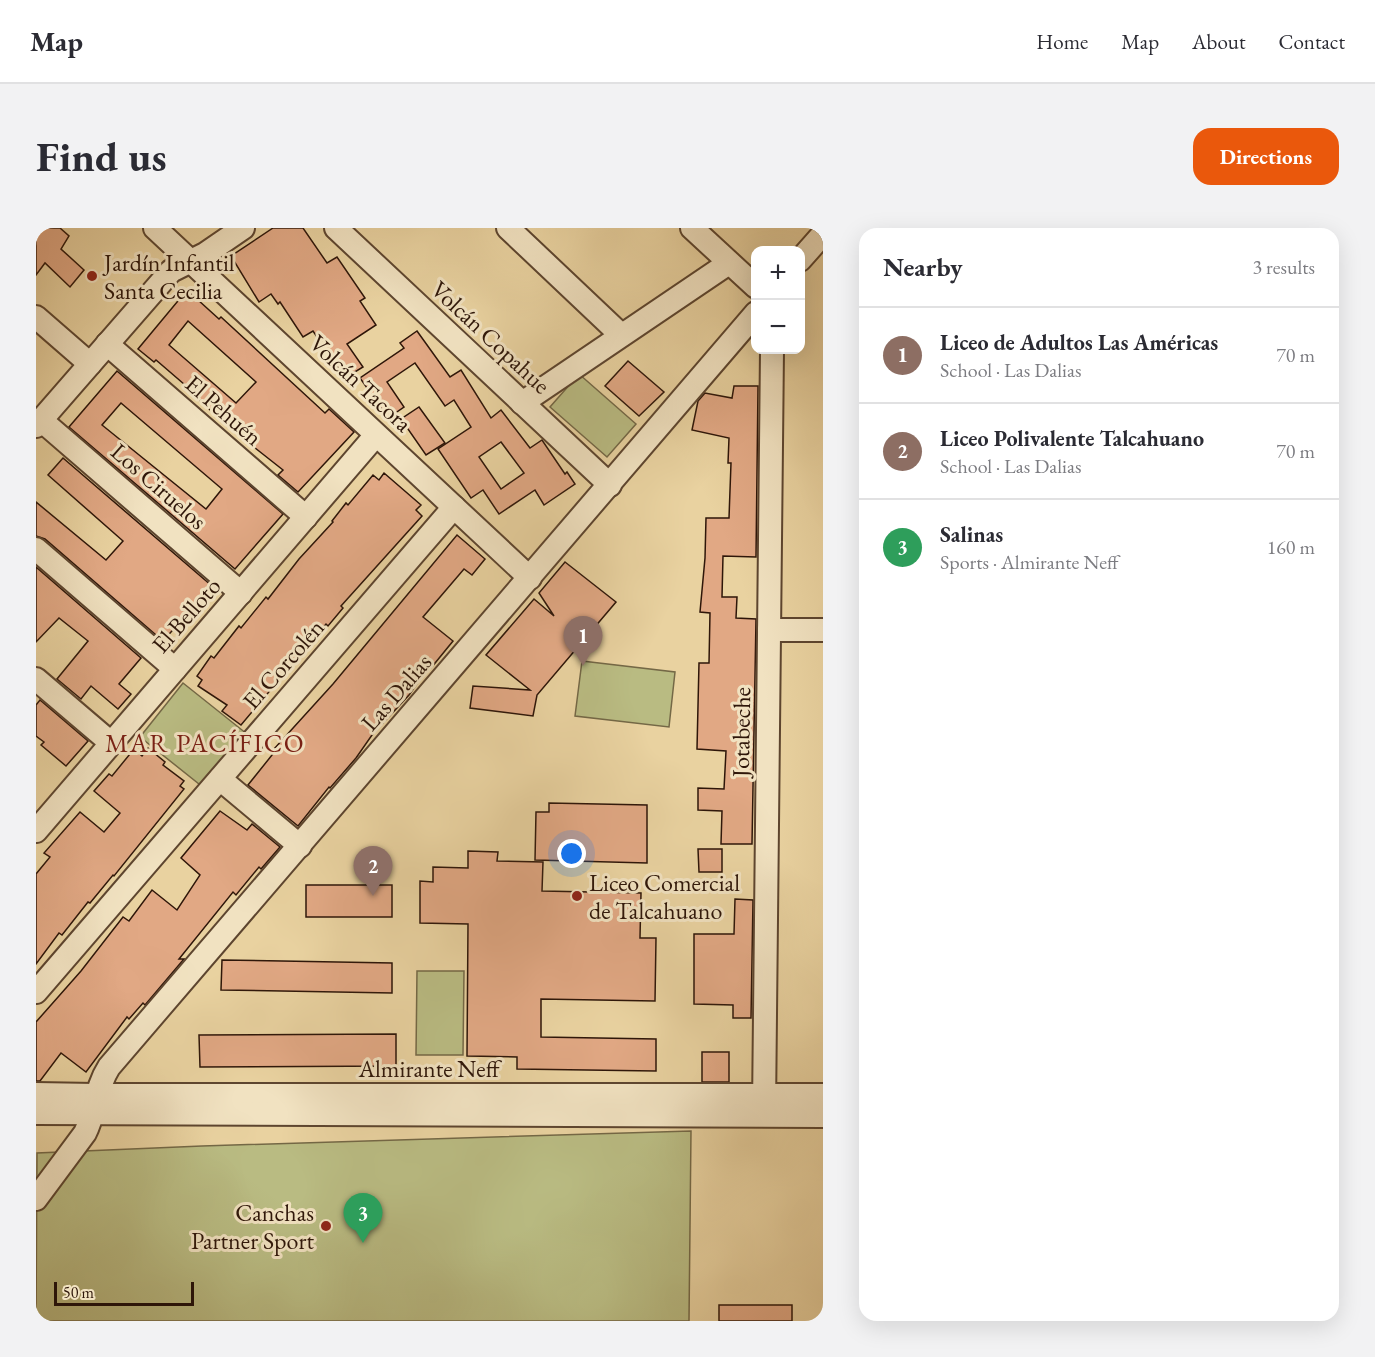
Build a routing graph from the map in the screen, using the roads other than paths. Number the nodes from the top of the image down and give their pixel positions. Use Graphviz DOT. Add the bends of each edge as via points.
graph roads {
  1 [pos="155,228"];
  2 [pos="243,228"];
  3 [pos="336,228"];
  4 [pos="508,228"];
  5 [pos="692,228"];
  6 [pos="823,234"];
  7 [pos="805,255"];
  8 [pos="190,261"];
  9 [pos="729,263"];
  10 [pos="751,283"];
  11 [pos="36,317"];
  12 [pos="751,319"];
  13 [pos="621,335"];
  14 [pos="107,344"];
  15 [pos="772,354"];
  16 [pos="90,364"];
  17 [pos="522,403"];
  18 [pos="38,423"];
  19 [pos="376,435"];
  20 [pos="610,485"];
  21 [pos="454,507"];
  22 [pos="306,518"];
  23 [pos="36,549"];
  24 [pos="530,578"];
  25 [pos="241,593"];
  26 [pos="769,630"];
  27 [pos="823,630"];
  28 [pos="175,669"];
  29 [pos="36,679"];
  30 [pos="111,743"];
  31 [pos="220,779"];
  32 [pos="36,831"];
  33 [pos="300,846"];
  34 [pos="36,991"];
  35 [pos="36,1094"];
  36 [pos="823,1095"];
  37 [pos="94,1104"];
  38 [pos="764,1106"];
  39 [pos="36,1113"];
  40 [pos="823,1116"];
  41 [pos="36,1199"];
  1 -- 8 [label="street, Volcán Tacora"];
  2 -- 8 [label="street"];
  3 -- 17 [label="street, Volcán Copahue"];
  4 -- 13 [label="street"];
  5 -- 9 [label="street"];
  6 -- 7 [label="street"];
  8 -- 14 [label="street" via="171,271"];
  8 -- 19 [label="street, Volcán Tacora"];
  9 -- 10 [label="street"];
  9 -- 13 [label="street"];
  11 -- 16 [label="street"];
  12 -- 20 [label="street, Las Dalias"];
  13 -- 17 [label="street"];
  14 -- 16 [label="street"];
  14 -- 22 [label="street, El Pehuén"];
  15 -- 26 [label="street, Jotabeche"];
  16 -- 18 [label="street"];
  17 -- 20 [label="street, Volcán Copahue"];
  18 -- 25 [label="street, Los Ciruelos"];
  19 -- 21 [label="street, Volcán Tacora"];
  19 -- 22 [label="street, El Belloto"];
  20 -- 24 [label="street, Las Dalias"];
  21 -- 24 [label="street, Volcán Tacora"];
  21 -- 31 [label="street, El Corcolén"];
  22 -- 25 [label="street, El Belloto"];
  23 -- 28 [label="street"];
  24 -- 33 [label="street, Las Dalias"];
  25 -- 28 [label="street, El Belloto"];
  26 -- 27 [label="street"];
  26 -- 38 [label="street, Jotabeche"];
  28 -- 30 [label="street, El Belloto"];
  29 -- 30 [label="street"];
  30 -- 32 [label="street, El Belloto"];
  31 -- 33 [label="street"];
  31 -- 34 [label="street, El Corcolén"];
  33 -- 37 [label="street, Las Dalias" via="109,1067"];
  35 -- 37 [label="street, Almirante Neff"];
  36 -- 38 [label="street, Almirante Neff"];
  37 -- 38 [label="street, Almirante Neff"];
  37 -- 39 [label="street, Almirante Neff"];
  37 -- 41 [label="street, Las Dalias" via="85,1133"];
  38 -- 40 [label="street, Almirante Neff"];
}
